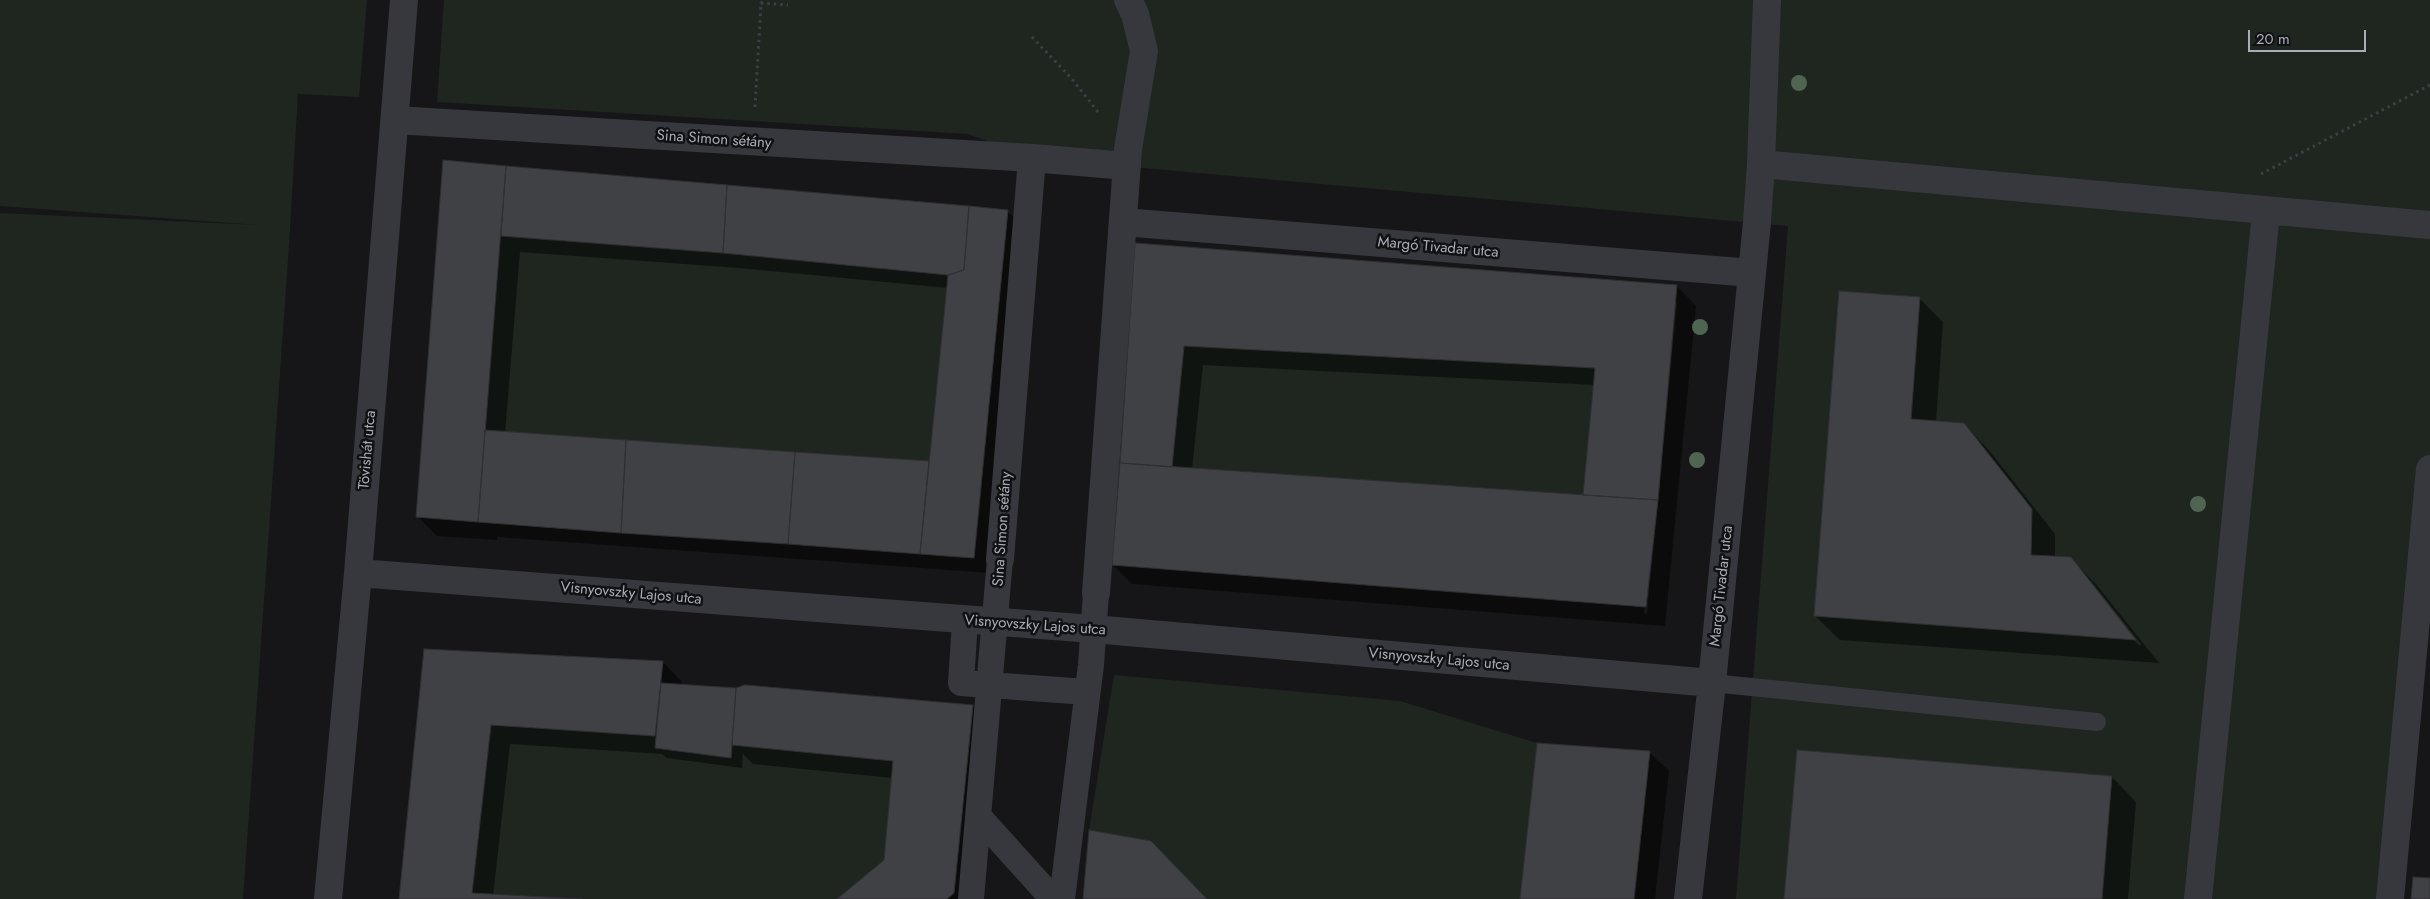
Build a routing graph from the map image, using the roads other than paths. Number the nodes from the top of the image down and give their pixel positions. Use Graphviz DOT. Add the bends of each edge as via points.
graph roads {
  1 [pos="404,0"];
  2 [pos="1128,0"];
  3 [pos="1767,0"];
  4 [pos="395,120"];
  5 [pos="1032,158"];
  6 [pos="1128,158"];
  7 [pos="1762,164"];
  8 [pos="2266,212"];
  9 [pos="1123,222"];
  10 [pos="2430,225"];
  11 [pos="1752,274"];
  12 [pos="2430,469"];
  13 [pos="1000,559"];
  14 [pos="358,573"];
  15 [pos="1096,593"];
  16 [pos="966,621"];
  17 [pos="996,623"];
  18 [pos="1093,630"];
  19 [pos="1712,684"];
  20 [pos="990,685"];
  21 [pos="1087,692"];
  22 [pos="2097,722"];
  23 [pos="978,817"];
  24 [pos="328,899"];
  25 [pos="971,899"];
  26 [pos="1053,899"];
  27 [pos="1062,899"];
  28 [pos="1688,899"];
  29 [pos="2198,899"];
  30 [pos="2390,899"];
  1 -- 4 [label="street, Tövishát utca"];
  2 -- 6 [label="street" via="1144,51"];
  3 -- 7 [label="street, Margó Tivadar utca"];
  4 -- 5 [label="street, Sina Simon sétány"];
  4 -- 14 [label="street, Tövishát utca"];
  5 -- 6 [label="street, Sina Simon sétány"];
  5 -- 13 [label="street, Sina Simon sétány"];
  6 -- 9 [label="street"];
  7 -- 8 [label="street"];
  7 -- 11 [label="street, Margó Tivadar utca"];
  8 -- 10 [label="street"];
  8 -- 29 [label="street"];
  9 -- 11 [label="street, Margó Tivadar utca"];
  9 -- 15 [label="street"];
  11 -- 19 [label="street, Margó Tivadar utca"];
  12 -- 30 [label="street"];
  13 -- 17 [label="street, Sina Simon sétány"];
  14 -- 16 [label="street, Visnyovszky Lajos utca"];
  14 -- 24 [label="street, Tövishát utca"];
  15 -- 18 [label="street"];
  16 -- 17 [label="street, Visnyovszky Lajos utca"];
  16 -- 20 [label="street" via="961,683"];
  17 -- 18 [label="street, Visnyovszky Lajos utca"];
  17 -- 20 [label="street, Sina Simon sétány"];
  18 -- 19 [label="street, Visnyovszky Lajos utca"];
  18 -- 21 [label="street"];
  19 -- 22 [label="lane"];
  19 -- 28 [label="street, Margó Tivadar utca"];
  20 -- 21 [label="street"];
  20 -- 23 [label="street, Sina Simon sétány"];
  21 -- 27 [label="street"];
  23 -- 25 [label="street, Sina Simon sétány"];
  23 -- 26 [label="street"];
}
